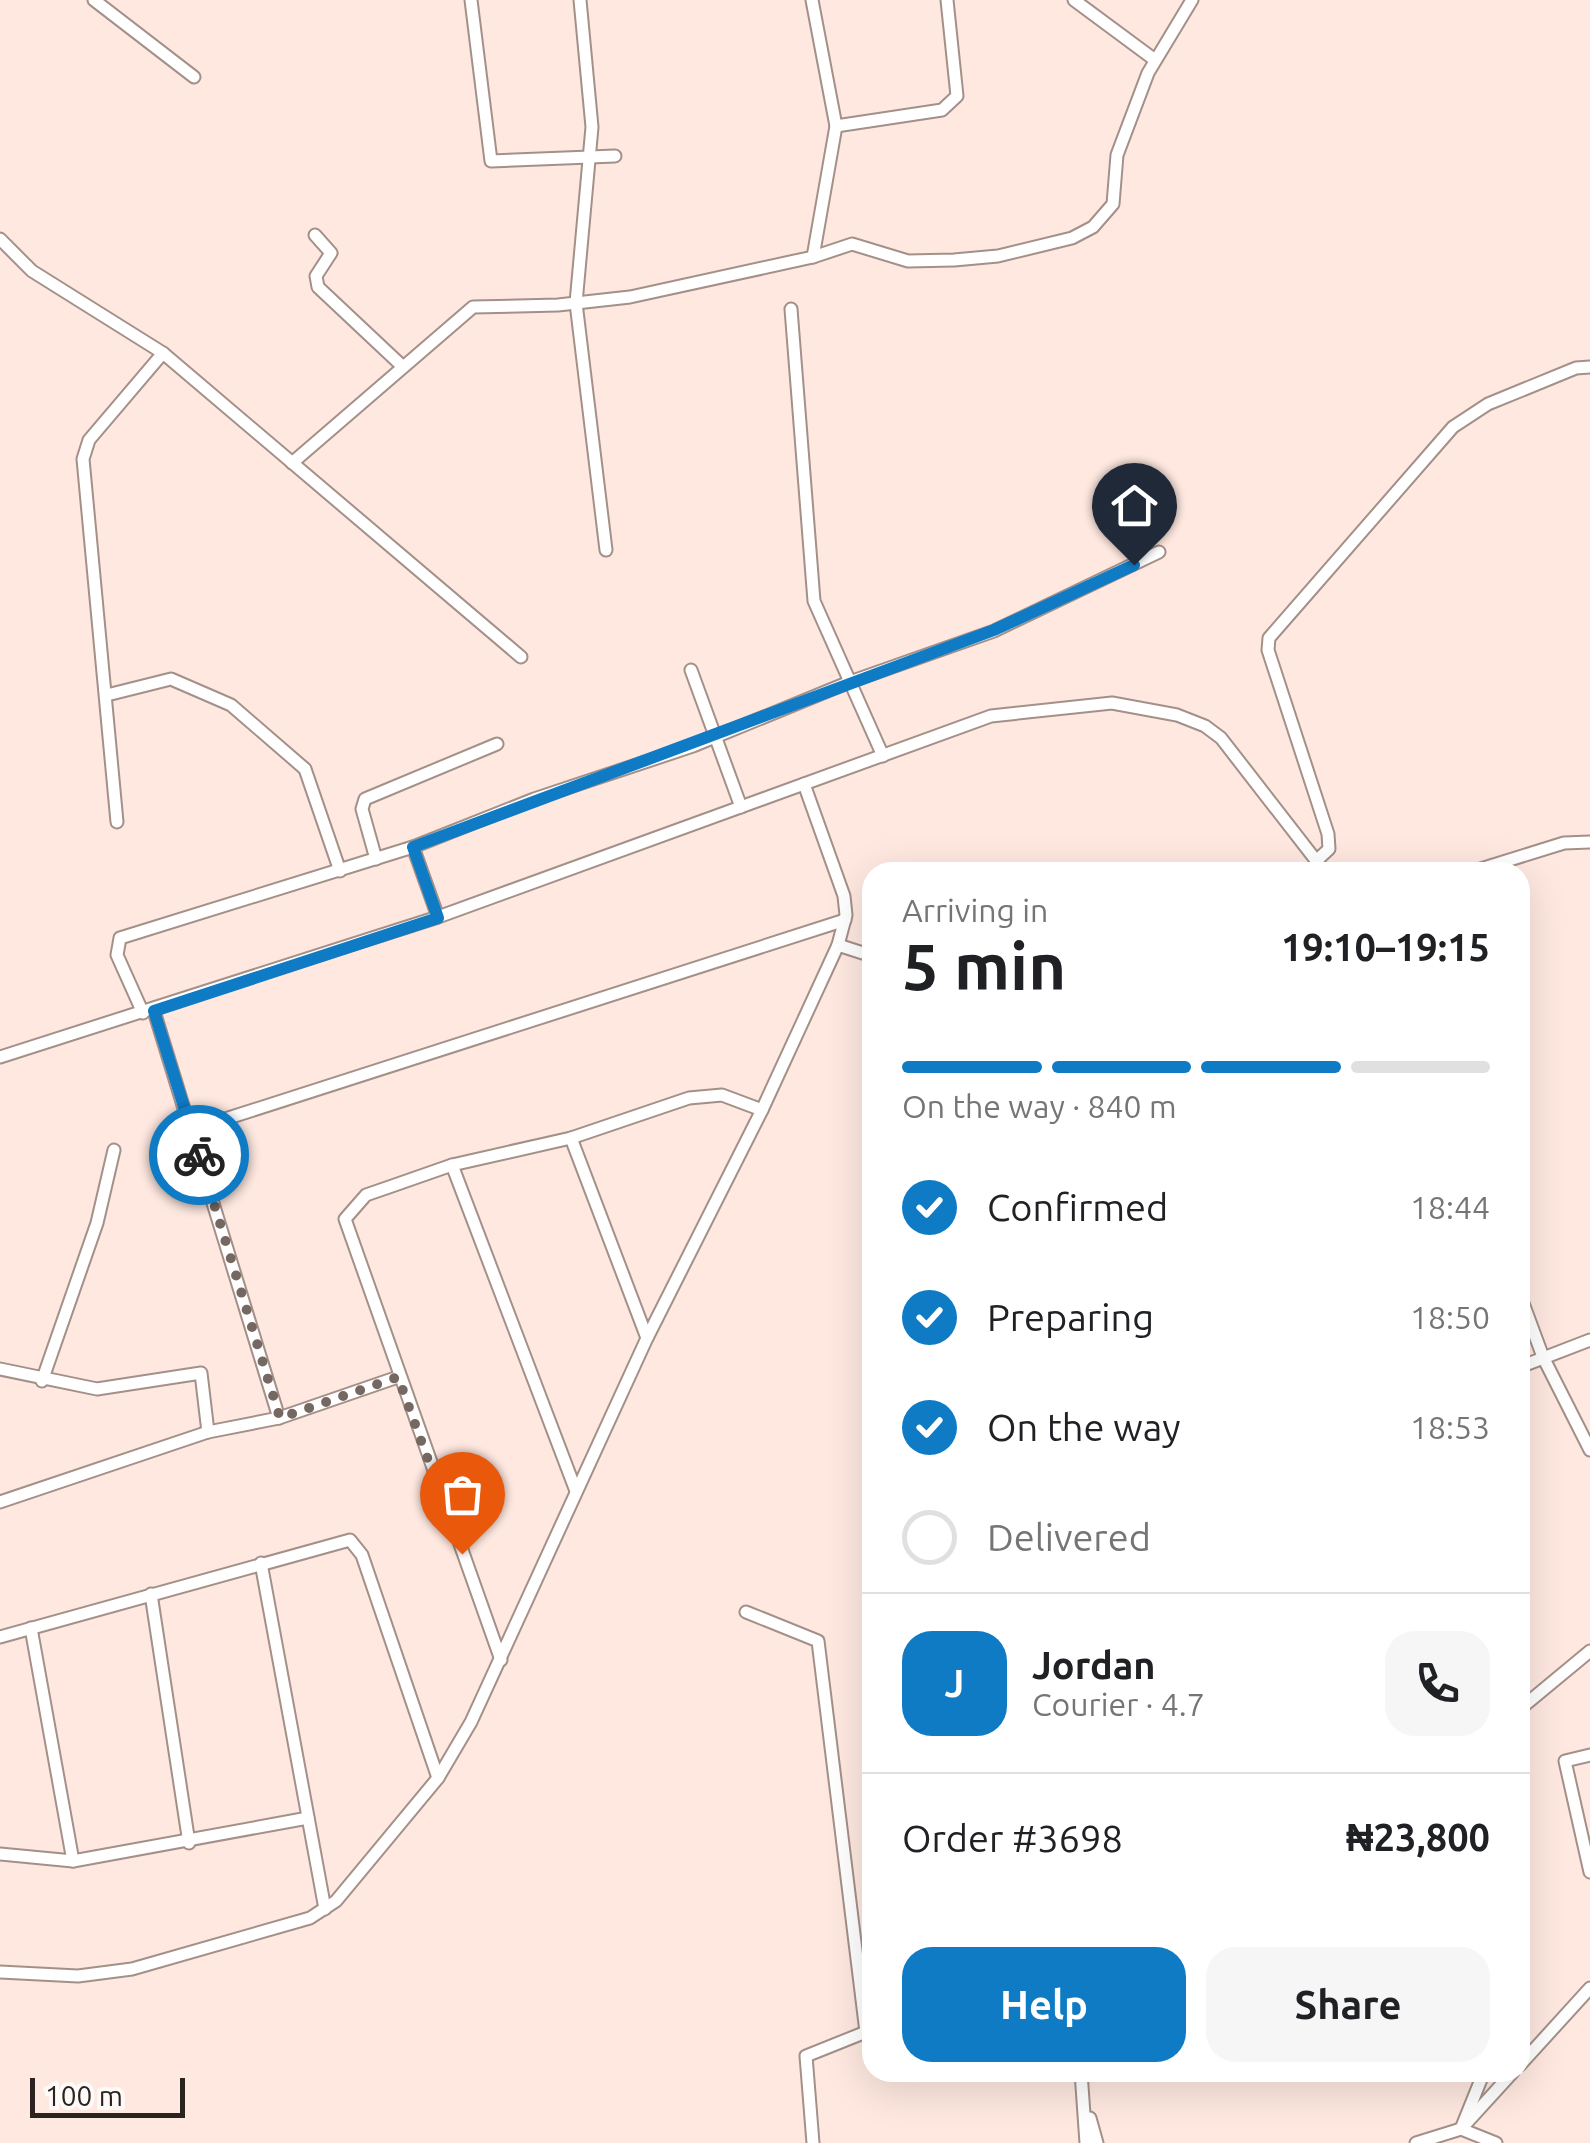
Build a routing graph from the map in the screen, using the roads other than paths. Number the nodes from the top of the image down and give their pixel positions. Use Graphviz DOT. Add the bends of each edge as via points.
graph roads {
  1 [pos="94,0"];
  2 [pos="472,0"];
  3 [pos="580,0"];
  4 [pos="812,0"];
  5 [pos="947,0"];
  6 [pos="1074,0"];
  7 [pos="1192,0"];
  8 [pos="1156,60"];
  9 [pos="194,77"];
  10 [pos="836,126"];
  11 [pos="615,156"];
  12 [pos="590,158"];
  13 [pos="315,235"];
  14 [pos="0,239"];
  15 [pos="813,257"];
  16 [pos="576,303"];
  17 [pos="791,309"];
  18 [pos="163,354"];
  19 [pos="401,365"];
  20 [pos="1590,367"];
  21 [pos="292,464"];
  22 [pos="606,550"];
  23 [pos="1159,552"];
  24 [pos="521,657"];
  25 [pos="692,670"];
  26 [pos="847,683"];
  27 [pos="107,695"];
  28 [pos="714,737"];
  29 [pos="497,744"];
  30 [pos="883,756"];
  31 [pos="804,784"];
  32 [pos="741,807"];
  33 [pos="117,822"];
  34 [pos="1590,842"];
  35 [pos="413,847"];
  36 [pos="376,859"];
  37 [pos="1316,861"];
  38 [pos="1503,862"];
  39 [pos="340,871"];
  40 [pos="438,918"];
  41 [pos="845,920"];
  42 [pos="838,945"];
  43 [pos="862,953"];
  44 [pos="148,1012"];
  45 [pos="0,1056"];
  46 [pos="762,1110"];
  47 [pos="191,1130"];
  48 [pos="571,1138"];
  49 [pos="114,1150"];
  50 [pos="452,1165"];
  51 [pos="1530,1321"];
  52 [pos="647,1338"];
  53 [pos="1590,1340"];
  54 [pos="1544,1358"];
  55 [pos="1530,1363"];
  56 [pos="0,1369"];
  57 [pos="398,1377"];
  58 [pos="42,1381"];
  59 [pos="280,1418"];
  60 [pos="208,1432"];
  61 [pos="1590,1450"];
  62 [pos="576,1491"];
  63 [pos="0,1502"];
  64 [pos="261,1563"];
  65 [pos="151,1594"];
  66 [pos="746,1612"];
  67 [pos="32,1628"];
  68 [pos="0,1636"];
  69 [pos="1590,1650"];
  70 [pos="501,1660"];
  71 [pos="1530,1701"];
  72 [pos="1590,1755"];
  73 [pos="438,1778"];
  74 [pos="308,1818"];
  75 [pos="189,1843"];
  76 [pos="0,1854"];
  77 [pos="73,1861"];
  78 [pos="1590,1872"];
  79 [pos="325,1908"];
  80 [pos="0,1972"];
  81 [pos="1590,1988"];
  82 [pos="862,1996"];
  83 [pos="862,2034"];
  84 [pos="1530,2054"];
  85 [pos="1083,2082"];
  86 [pos="1480,2082"];
  87 [pos="1504,2082"];
  88 [pos="1086,2104"];
  89 [pos="1460,2129"];
  90 [pos="814,2143"];
  91 [pos="1086,2143"];
  92 [pos="1097,2143"];
  93 [pos="1416,2143"];
  94 [pos="1496,2143"];
  1 -- 9 [label="street"];
  2 -- 12 [label="street" via="491,162"];
  3 -- 12 [label="street"];
  4 -- 10 [label="street"];
  5 -- 10 [label="street" via="957,96 942,110"];
  6 -- 8 [label="street"];
  7 -- 8 [label="street"];
  8 -- 15 [label="street" via="1117,155 1113,204 1094,227 998,256 908,260 852,244"];
  10 -- 15 [label="street"];
  11 -- 12 [label="street"];
  12 -- 16 [label="street"];
  13 -- 19 [label="street" via="331,253 316,276 318,288"];
  14 -- 18 [label="street" via="32,271"];
  15 -- 16 [label="street"];
  16 -- 19 [label="street" via="474,306"];
  16 -- 22 [label="street"];
  17 -- 26 [label="street" via="814,601"];
  18 -- 21 [label="street"];
  18 -- 27 [label="street" via="89,440 83,459"];
  19 -- 21 [label="street"];
  20 -- 37 [label="street" via="1488,404 1453,427 1269,638 1328,834 1329,849"];
  21 -- 24 [label="street"];
  23 -- 26 [label="street" via="1009,624"];
  25 -- 28 [label="street"];
  26 -- 28 [label="street"];
  26 -- 30 [label="street"];
  27 -- 33 [label="street"];
  27 -- 39 [label="street" via="171,679 231,706 305,769"];
  28 -- 32 [label="street"];
  28 -- 35 [label="street"];
  29 -- 36 [label="street" via="364,799"];
  30 -- 31 [label="street"];
  30 -- 37 [label="street" via="991,716 1112,703 1177,715 1221,738"];
  31 -- 32 [label="street"];
  31 -- 41 [label="street" via="840,879"];
  32 -- 40 [label="street"];
  34 -- 38 [label="street"];
  35 -- 36 [label="street"];
  35 -- 40 [label="street"];
  36 -- 39 [label="street"];
  39 -- 44 [label="street" via="120,938 117,955"];
  40 -- 44 [label="street"];
  41 -- 42 [label="street"];
  41 -- 47 [label="street"];
  42 -- 43 [label="street"];
  42 -- 46 [label="street"];
  44 -- 45 [label="street"];
  44 -- 47 [label="street"];
  46 -- 48 [label="street" via="708,1094"];
  46 -- 52 [label="street"];
  47 -- 59 [label="street"];
  48 -- 50 [label="street"];
  48 -- 52 [label="street"];
  49 -- 58 [label="street" via="97,1223"];
  50 -- 57 [label="street" via="366,1195 345,1219"];
  50 -- 62 [label="street"];
  51 -- 54 [label="street"];
  52 -- 62 [label="street"];
  53 -- 54 [label="street"];
  54 -- 55 [label="street"];
  54 -- 61 [label="street"];
  56 -- 58 [label="street"];
  57 -- 59 [label="street"];
  57 -- 70 [label="street"];
  58 -- 60 [label="street" via="97,1389 200,1373"];
  59 -- 60 [label="street"];
  60 -- 63 [label="street"];
  62 -- 70 [label="street"];
  64 -- 65 [label="street"];
  64 -- 73 [label="street" via="339,1542 357,1544"];
  64 -- 74 [label="street"];
  65 -- 67 [label="street"];
  65 -- 75 [label="street"];
  66 -- 82 [label="street" via="818,1642"];
  67 -- 68 [label="street"];
  67 -- 77 [label="street"];
  69 -- 71 [label="street"];
  70 -- 73 [label="street"];
  72 -- 78 [label="street" via="1566,1762"];
  73 -- 79 [label="street"];
  74 -- 75 [label="street"];
  74 -- 79 [label="street"];
  75 -- 77 [label="street"];
  76 -- 77 [label="street"];
  79 -- 80 [label="street" via="289,1926 132,1969 78,1976"];
  81 -- 84 [label="street"];
  83 -- 90 [label="street" via="806,2056"];
  85 -- 88 [label="street"];
  86 -- 89 [label="street"];
  87 -- 89 [label="street"];
  88 -- 91 [label="street"];
  88 -- 92 [label="street"];
  89 -- 93 [label="street"];
  89 -- 94 [label="street"];
}
